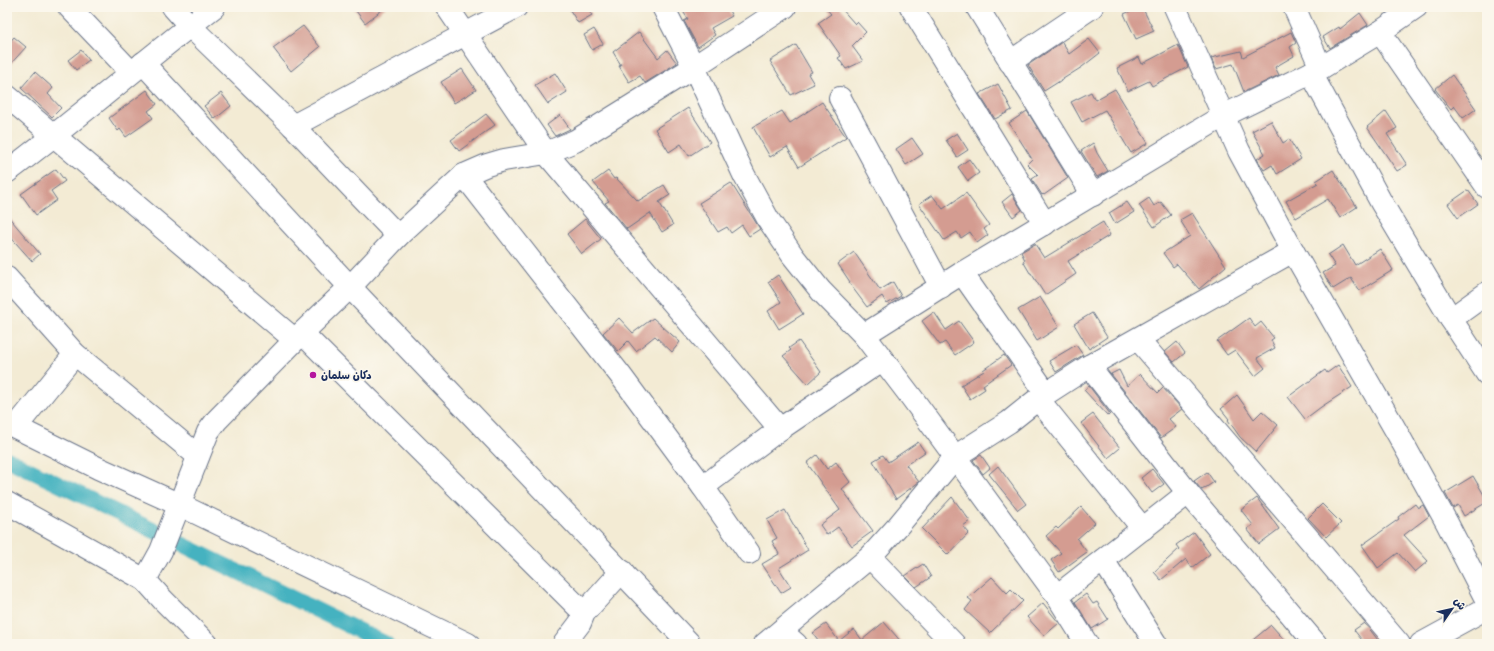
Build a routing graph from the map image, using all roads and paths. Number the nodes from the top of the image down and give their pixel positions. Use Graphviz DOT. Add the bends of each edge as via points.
graph roads {
  1 [pos="69,7"];
  2 [pos="173,7"];
  3 [pos="214,7"];
  4 [pos="447,7"];
  5 [pos="516,7"];
  6 [pos="663,7"];
  7 [pos="785,7"];
  8 [pos="911,7"];
  9 [pos="977,7"];
  10 [pos="1092,7"];
  11 [pos="1175,7"];
  12 [pos="1294,7"];
  13 [pos="1416,7"];
  14 [pos="190,26"];
  15 [pos="1380,32"];
  16 [pos="465,34"];
  17 [pos="1010,62"];
  18 [pos="137,68"];
  19 [pos="694,68"];
  20 [pos="1316,70"];
  21 [pos="7,96"];
  22 [pos="840,98"];
  23 [pos="1222,116"];
  24 [pos="293,126"];
  25 [pos="54,137"];
  26 [pos="546,153"];
  27 [pos="7,172"];
  28 [pos="464,175"];
  29 [pos="1487,187"];
  30 [pos="1093,195"];
  31 [pos="1045,224"];
  32 [pos="398,236"];
  33 [pos="1293,251"];
  34 [pos="962,274"];
  35 [pos="7,278"];
  36 [pos="350,287"];
  37 [pos="941,287"];
  38 [pos="1487,293"];
  39 [pos="1451,319"];
  40 [pos="864,336"];
  41 [pos="298,337"];
  42 [pos="1138,339"];
  43 [pos="75,354"];
  44 [pos="882,360"];
  45 [pos="1089,366"];
  46 [pos="1487,374"];
  47 [pos="1042,396"];
  48 [pos="12,425"];
  49 [pos="780,429"];
  50 [pos="198,456"];
  51 [pos="956,456"];
  52 [pos="703,487"];
  53 [pos="1188,493"];
  54 [pos="7,503"];
  55 [pos="180,505"];
  56 [pos="1143,529"];
  57 [pos="749,553"];
  58 [pos="870,557"];
  59 [pos="1103,560"];
  60 [pos="622,571"];
  61 [pos="145,580"];
  62 [pos="1057,596"];
  63 [pos="1487,601"];
  64 [pos="1487,608"];
  65 [pos="584,613"];
  66 [pos="781,640"];
  67 [pos="207,644"];
  68 [pos="468,644"];
  69 [pos="564,644"];
  70 [pos="690,644"];
  71 [pos="954,644"];
  72 [pos="1087,644"];
  73 [pos="1156,644"];
  74 [pos="1316,644"];
  75 [pos="1399,644"];
  76 [pos="1421,644"];
  1 -- 18 [label="street"];
  2 -- 14 [label="street"];
  3 -- 14 [label="street"];
  4 -- 16 [label="street"];
  5 -- 16 [label="street"];
  6 -- 19 [label="street"];
  7 -- 19 [label="street"];
  8 -- 31 [label="street"];
  9 -- 17 [label="street"];
  10 -- 17 [label="street"];
  11 -- 23 [label="street"];
  12 -- 20 [label="street"];
  13 -- 15 [label="street"];
  14 -- 18 [label="street"];
  14 -- 24 [label="street"];
  15 -- 20 [label="street"];
  15 -- 29 [label="street"];
  16 -- 24 [label="street"];
  16 -- 26 [label="street"];
  17 -- 30 [label="street"];
  18 -- 25 [label="street"];
  18 -- 36 [label="street"];
  19 -- 26 [label="street" via="575,141"];
  19 -- 40 [label="street" via="744,175 768,219 821,291"];
  20 -- 23 [label="street"];
  20 -- 39 [label="street" via="1381,202"];
  21 -- 25 [label="street"];
  22 -- 37 [label="street"];
  23 -- 30 [label="street"];
  23 -- 33 [label="street"];
  24 -- 32 [label="street"];
  25 -- 27 [label="street"];
  25 -- 41 [label="street"];
  26 -- 28 [label="street" via="504,160"];
  26 -- 49 [label="street"];
  28 -- 32 [label="street"];
  28 -- 52 [label="street" via="621,376"];
  30 -- 31 [label="street"];
  31 -- 34 [label="street"];
  32 -- 36 [label="street"];
  33 -- 42 [label="street"];
  33 -- 63 [label="street" via="1399,436"];
  34 -- 37 [label="street"];
  34 -- 47 [label="street"];
  35 -- 43 [label="street"];
  36 -- 41 [label="street"];
  36 -- 60 [label="street"];
  37 -- 40 [label="street"];
  38 -- 39 [label="street"];
  39 -- 46 [label="street"];
  40 -- 44 [label="street"];
  41 -- 50 [label="street" via="217,420 208,432"];
  41 -- 65 [label="street"];
  42 -- 45 [label="street"];
  42 -- 75 [label="street"];
  43 -- 48 [label="street"];
  43 -- 50 [label="street"];
  44 -- 49 [label="street"];
  44 -- 51 [label="street"];
  45 -- 47 [label="street"];
  45 -- 53 [label="street"];
  47 -- 51 [label="street" via="1009,422"];
  47 -- 56 [label="street"];
  48 -- 55 [label="street"];
  49 -- 52 [label="street"];
  50 -- 55 [label="street"];
  51 -- 58 [label="street"];
  51 -- 62 [label="street"];
  52 -- 57 [label="street"];
  53 -- 56 [label="street"];
  53 -- 74 [label="street"];
  54 -- 61 [label="street"];
  55 -- 61 [label="street" via="161,551"];
  55 -- 68 [label="street"];
  56 -- 59 [label="street"];
  58 -- 66 [label="street"];
  58 -- 71 [label="street"];
  59 -- 62 [label="street"];
  59 -- 73 [label="street"];
  60 -- 65 [label="street"];
  60 -- 70 [label="street"];
  61 -- 67 [label="street"];
  62 -- 72 [label="street"];
  64 -- 76 [label="street"];
  65 -- 69 [label="street" via="580,623"];
}
